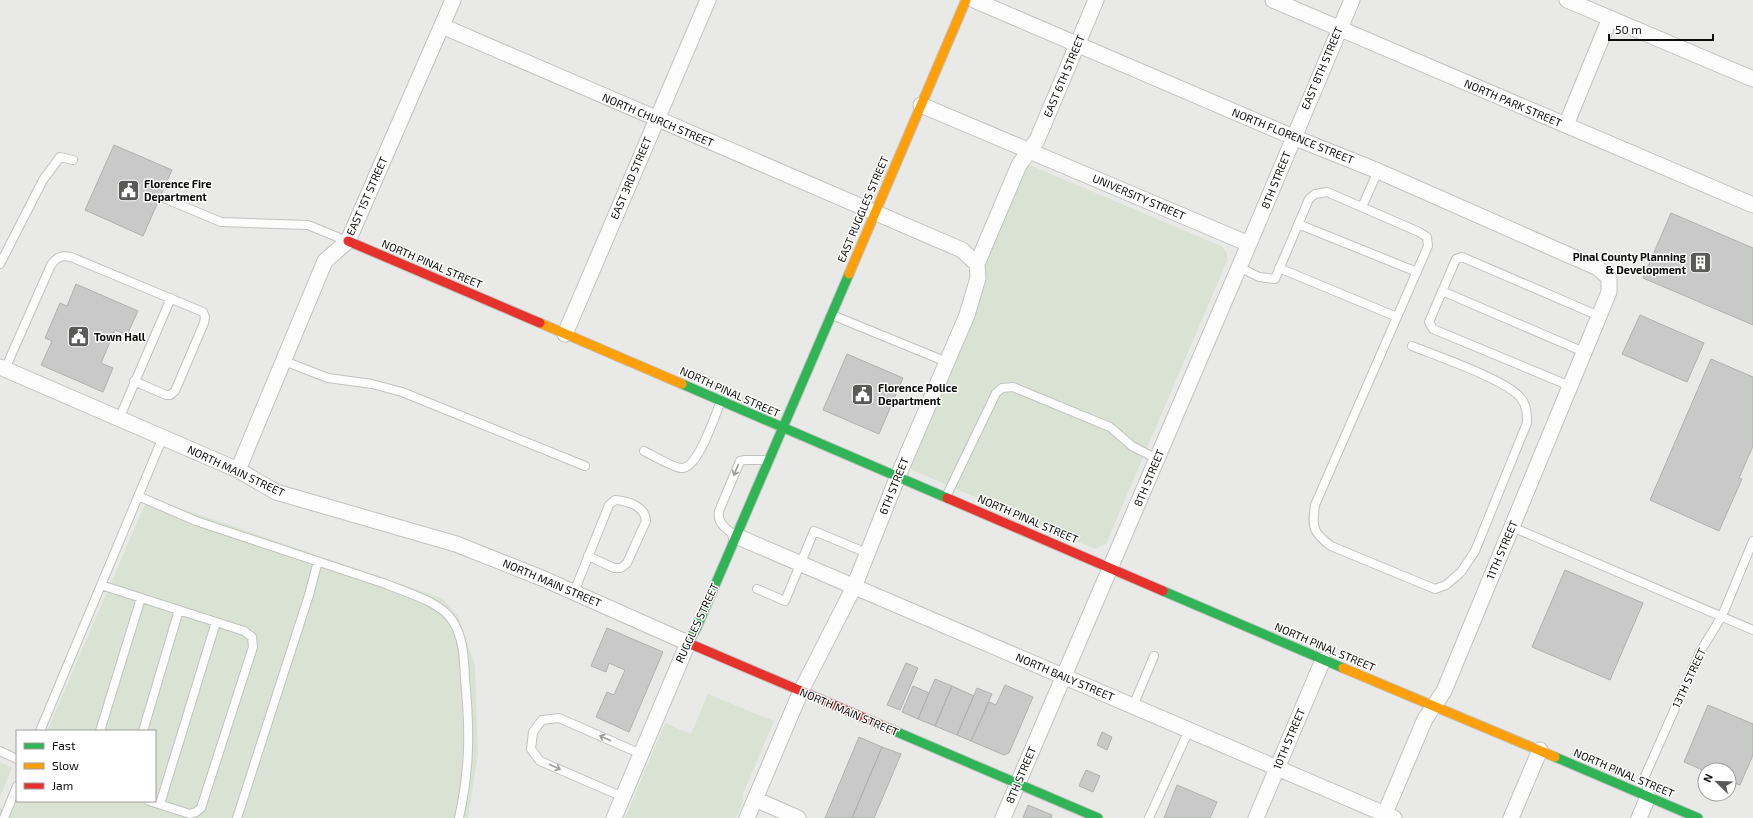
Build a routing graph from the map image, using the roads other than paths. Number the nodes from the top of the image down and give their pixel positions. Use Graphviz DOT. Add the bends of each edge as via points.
graph roads {
  1 [pos="453,0"];
  2 [pos="708,0"];
  3 [pos="966,0"];
  4 [pos="974,0"];
  5 [pos="1096,0"];
  6 [pos="1273,0"];
  7 [pos="1352,0"];
  8 [pos="1567,0"];
  9 [pos="1610,18"];
  10 [pos="442,26"];
  11 [pos="1339,28"];
  12 [pos="1077,45"];
  13 [pos="1753,79"];
  14 [pos="921,105"];
  15 [pos="656,120"];
  16 [pos="1566,125"];
  17 [pos="1294,137"];
  18 [pos="1029,151"];
  19 [pos="73,160"];
  20 [pos="1378,171"];
  21 [pos="166,199"];
  22 [pos="1753,206"];
  23 [pos="1362,207"];
  24 [pos="874,214"];
  25 [pos="1298,224"];
  26 [pos="348,241"];
  27 [pos="1249,244"];
  28 [pos="0,264"];
  29 [pos="977,264"];
  30 [pos="1239,267"];
  31 [pos="1279,268"];
  32 [pos="1417,272"];
  33 [pos="1609,278"];
  34 [pos="1442,291"];
  35 [pos="171,298"];
  36 [pos="831,314"];
  37 [pos="1599,316"];
  38 [pos="1397,318"];
  39 [pos="564,334"];
  40 [pos="1412,346"];
  41 [pos="1584,352"];
  42 [pos="284,361"];
  43 [pos="947,362"];
  44 [pos="2,368"];
  45 [pos="134,381"];
  46 [pos="1570,386"];
  47 [pos="721,401"];
  48 [pos="119,419"];
  49 [pos="782,428"];
  50 [pos="162,437"];
  51 [pos="644,451"];
  52 [pos="1157,459"];
  53 [pos="769,460"];
  54 [pos="585,466"];
  55 [pos="238,470"];
  56 [pos="898,476"];
  57 [pos="138,496"];
  58 [pos="946,497"];
  59 [pos="1512,527"];
  60 [pos="736,536"];
  61 [pos="1753,541"];
  62 [pos="867,553"];
  63 [pos="588,556"];
  64 [pos="318,561"];
  65 [pos="800,564"];
  66 [pos="1110,568"];
  67 [pos="101,585"];
  68 [pos="854,587"];
  69 [pos="757,589"];
  70 [pos="574,592"];
  71 [pos="140,598"];
  72 [pos="179,610"];
  73 [pos="1722,616"];
  74 [pos="216,622"];
  75 [pos="1753,630"];
  76 [pos="688,643"];
  77 [pos="1154,656"];
  78 [pos="1323,660"];
  79 [pos="1064,676"];
  80 [pos="801,691"];
  81 [pos="1434,705"];
  82 [pos="1133,706"];
  83 [pos="40,730"];
  84 [pos="100,730"];
  85 [pos="143,730"];
  86 [pos="1189,730"];
  87 [pos="1540,750"];
  88 [pos="0,751"];
  89 [pos="641,754"];
  90 [pos="16,759"];
  91 [pos="1277,768"];
  92 [pos="1017,784"];
  93 [pos="16,788"];
  94 [pos="1648,796"];
  95 [pos="623,797"];
  96 [pos="755,800"];
  97 [pos="153,802"];
  98 [pos="160,804"];
  99 [pos="1388,817"];
  100 [pos="4,818"];
  101 [pos="237,818"];
  102 [pos="459,818"];
  103 [pos="614,818"];
  104 [pos="747,818"];
  105 [pos="798,818"];
  106 [pos="1002,818"];
  107 [pos="1098,818"];
  108 [pos="1149,818"];
  109 [pos="1256,818"];
  110 [pos="1511,818"];
  111 [pos="1639,818"];
  112 [pos="1698,818"];
  1 -- 10 [label="street, EAST 1ST STREET"];
  2 -- 15 [label="street, EAST 3RD STREET"];
  3 -- 14 [label="street, EAST RUGGLES STREET"];
  4 -- 12 [label="street, NORTH FLORENCE STREET"];
  5 -- 12 [label="street, EAST 6TH STREET"];
  6 -- 11 [label="street, NORTH PARK STREET"];
  7 -- 11 [label="street, EAST 8TH STREET"];
  8 -- 9 [label="street"];
  9 -- 13 [label="street"];
  9 -- 16 [label="street"];
  10 -- 15 [label="street, NORTH CHURCH STREET"];
  10 -- 26 [label="street, EAST 1ST STREET"];
  11 -- 16 [label="street, NORTH PARK STREET"];
  11 -- 17 [label="street, EAST 8TH STREET"];
  12 -- 17 [label="street, NORTH FLORENCE STREET"];
  12 -- 18 [label="street, EAST 6TH STREET" via="1037,140"];
  14 -- 18 [label="street, UNIVERSITY STREET"];
  14 -- 24 [label="street, EAST RUGGLES STREET"];
  15 -- 24 [label="street, NORTH CHURCH STREET"];
  15 -- 39 [label="street, EAST 3RD STREET"];
  16 -- 22 [label="street, NORTH PARK STREET"];
  17 -- 20 [label="street, NORTH FLORENCE STREET"];
  17 -- 27 [label="street, 8TH STREET"];
  18 -- 27 [label="street, UNIVERSITY STREET"];
  18 -- 29 [label="street, 6TH STREET" via="1018,165"];
  19 -- 28 [label="lane" via="60,157 43,180"];
  20 -- 23 [label="lane"];
  20 -- 33 [label="street, NORTH FLORENCE STREET" via="1598,268"];
  21 -- 26 [label="lane" via="221,222 308,225"];
  23 -- 25 [label="lane" via="1327,192 1315,194 1309,199"];
  23 -- 32 [label="lane" via="1427,238 1428,246"];
  24 -- 29 [label="street, NORTH CHURCH STREET" via="962,250"];
  24 -- 36 [label="street, EAST RUGGLES STREET"];
  25 -- 31 [label="lane"];
  25 -- 32 [label="lane"];
  26 -- 39 [label="street, NORTH PINAL STREET"];
  26 -- 42 [label="street, EAST 1ST STREET" via="325,261"];
  27 -- 30 [label="street, 8TH STREET"];
  29 -- 43 [label="street, 6TH STREET" via="978,278 967,315"];
  30 -- 31 [label="lane" via="1259,277 1275,279"];
  30 -- 52 [label="street, 8TH STREET"];
  31 -- 38 [label="lane"];
  32 -- 38 [label="lane"];
  33 -- 37 [label="street, 11TH STREET" via="1609,292"];
  34 -- 37 [label="lane" via="1456,259 1462,258"];
  34 -- 41 [label="lane"];
  34 -- 46 [label="lane" via="1429,322 1433,329"];
  35 -- 44 [label="lane" via="71,257 56,258"];
  35 -- 45 [label="lane"];
  35 -- 45 [label="lane" via="203,312 205,317 175,391 166,395"];
  36 -- 43 [label="lane"];
  36 -- 49 [label="street, EAST RUGGLES STREET"];
  37 -- 41 [label="street, 11TH STREET"];
  38 -- 40 [label="lane" via="1315,505 1312,522 1318,536 1331,546 1435,589 1446,585 1461,572 1475,551 1527,423 1527,409 1520,397 1496,381"];
  39 -- 47 [label="street, NORTH PINAL STREET"];
  41 -- 46 [label="street, 11TH STREET"];
  42 -- 54 [label="lane" via="328,378 372,384 402,392"];
  42 -- 55 [label="street, EAST 1ST STREET"];
  43 -- 56 [label="street, 6TH STREET"];
  44 -- 48 [label="street, NORTH MAIN STREET"];
  45 -- 48 [label="lane"];
  46 -- 59 [label="street, 11TH STREET"];
  47 -- 49 [label="street, NORTH PINAL STREET"];
  47 -- 51 [label="lane" via="698,457 689,466 682,468"];
  48 -- 50 [label="street, NORTH MAIN STREET"];
  49 -- 53 [label="street, RUGGLES STREET"];
  49 -- 56 [label="street, NORTH PINAL STREET"];
  50 -- 55 [label="street, NORTH MAIN STREET"];
  50 -- 57 [label="lane"];
  52 -- 58 [label="lane" via="1132,446 1110,428 1013,386 1002,388 996,393"];
  52 -- 66 [label="street, 8TH STREET"];
  53 -- 60 [label="street, RUGGLES STREET"];
  53 -- 60 [label="lane, one-way" via="745,460 738,465 718,518 720,523"];
  55 -- 70 [label="street, NORTH MAIN STREET" via="276,492 456,544"];
  56 -- 58 [label="street, NORTH PINAL STREET"];
  56 -- 62 [label="street, 6TH STREET"];
  57 -- 64 [label="lane" via="196,521"];
  57 -- 67 [label="lane"];
  58 -- 66 [label="street, NORTH PINAL STREET"];
  59 -- 73 [label="lane"];
  59 -- 81 [label="street, 11TH STREET" via="1444,691"];
  60 -- 65 [label="street, NORTH BAILY STREET"];
  60 -- 76 [label="street, RUGGLES STREET"];
  61 -- 73 [label="lane, 13TH STREET"];
  62 -- 65 [label="lane" via="814,531"];
  62 -- 68 [label="street, 6TH STREET"];
  63 -- 63 [label="lane" via="609,505 615,500 641,509 646,521 627,563 621,568 614,568"];
  63 -- 70 [label="lane"];
  64 -- 101 [label="lane"];
  64 -- 102 [label="lane" via="414,596 436,606 452,620 462,644 470,731 468,769"];
  65 -- 68 [label="street, NORTH BAILY STREET"];
  65 -- 69 [label="lane" via="785,600"];
  66 -- 78 [label="street, NORTH PINAL STREET"];
  66 -- 79 [label="street, 8TH STREET"];
  67 -- 71 [label="lane"];
  67 -- 83 [label="lane"];
  68 -- 79 [label="street, NORTH BAILY STREET"];
  68 -- 80 [label="street, 6TH STREET"];
  70 -- 76 [label="street, NORTH MAIN STREET"];
  71 -- 72 [label="lane"];
  71 -- 84 [label="lane"];
  72 -- 74 [label="lane"];
  72 -- 85 [label="lane"];
  73 -- 75 [label="lane"];
  73 -- 94 [label="lane, 13TH STREET" via="1700,652 1646,776"];
  74 -- 98 [label="lane"];
  74 -- 98 [label="lane" via="244,631 252,637 253,647 201,808 190,814"];
  76 -- 80 [label="street, NORTH MAIN STREET"];
  76 -- 89 [label="street, RUGGLES STREET"];
  77 -- 82 [label="lane"];
  78 -- 81 [label="street, NORTH PINAL STREET"];
  78 -- 91 [label="street, 10TH STREET"];
  79 -- 82 [label="street, NORTH BAILY STREET"];
  79 -- 92 [label="street, 8TH STREET"];
  80 -- 92 [label="street, NORTH MAIN STREET"];
  80 -- 96 [label="street, 6TH STREET"];
  81 -- 87 [label="street, NORTH PINAL STREET"];
  81 -- 99 [label="street, 11TH STREET"];
  82 -- 86 [label="street, NORTH BAILY STREET"];
  86 -- 91 [label="street, NORTH BAILY STREET"];
  86 -- 108 [label="lane"];
  87 -- 94 [label="street, NORTH PINAL STREET"];
  87 -- 110 [label="street"];
  88 -- 90 [label="lane"];
  89 -- 95 [label="street, RUGGLES STREET"];
  89 -- 95 [label="lane, one-way" via="559,718 542,720 533,732 532,749 540,760"];
  91 -- 99 [label="street, NORTH BAILY STREET"];
  91 -- 109 [label="street, 10TH STREET"];
  92 -- 106 [label="street, 8TH STREET"];
  92 -- 107 [label="street, NORTH MAIN STREET"];
  93 -- 100 [label="lane"];
  94 -- 111 [label="street, 13TH STREET"];
  94 -- 112 [label="street, NORTH PINAL STREET"];
  95 -- 103 [label="street, RUGGLES STREET"];
  96 -- 104 [label="street, 6TH STREET"];
  96 -- 105 [label="street"];
  97 -- 98 [label="lane"];
}
